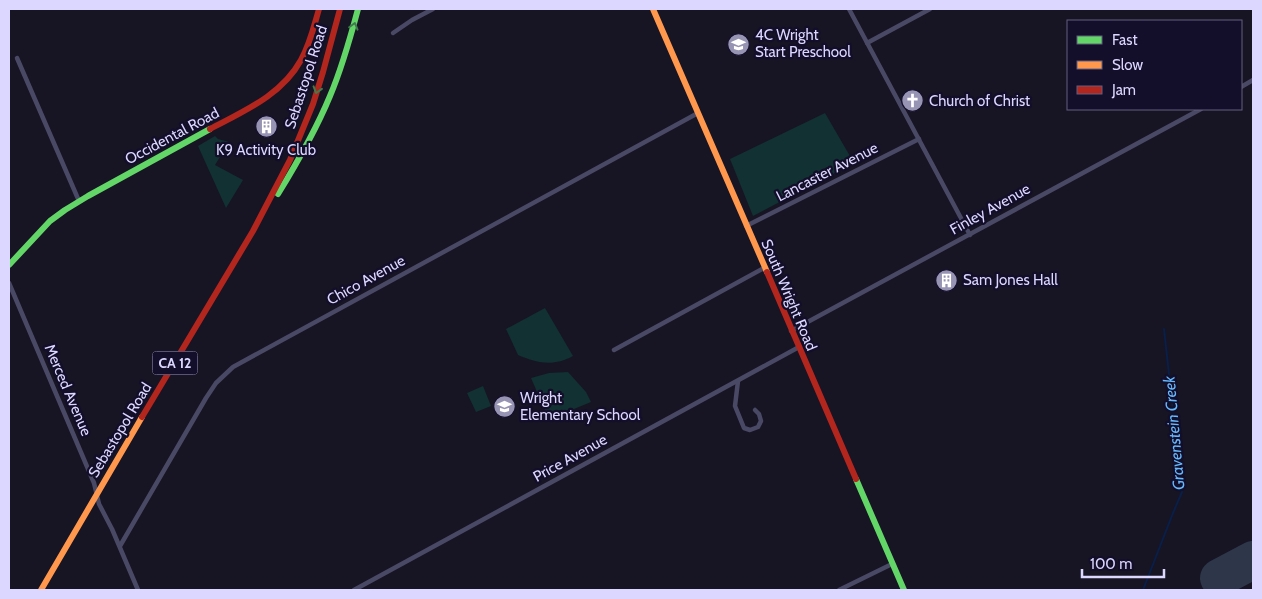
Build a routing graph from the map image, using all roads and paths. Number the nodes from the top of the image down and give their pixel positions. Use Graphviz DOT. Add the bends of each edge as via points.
graph roads {
  1 [pos="319,9"];
  2 [pos="340,9"];
  3 [pos="358,9"];
  4 [pos="433,9"];
  5 [pos="653,9"];
  6 [pos="849,9"];
  7 [pos="930,9"];
  8 [pos="393,33"];
  9 [pos="867,43"];
  10 [pos="17,58"];
  11 [pos="1253,80"];
  12 [pos="1242,86"];
  13 [pos="1199,110"];
  14 [pos="698,113"];
  15 [pos="919,139"];
  16 [pos="79,201"];
  17 [pos="746,226"];
  18 [pos="253,232"];
  19 [pos="970,235"];
  20 [pos="9,265"];
  21 [pos="764,268"];
  22 [pos="9,283"];
  23 [pos="791,331"];
  24 [pos="798,348"];
  25 [pos="614,350"];
  26 [pos="738,381"];
  27 [pos="755,410"];
  28 [pos="97,494"];
  29 [pos="120,546"];
  30 [pos="892,564"];
  31 [pos="41,590"];
  32 [pos="138,590"];
  33 [pos="354,590"];
  34 [pos="839,590"];
  35 [pos="904,590"];
  1 -- 16 [label="main road, Occidental Road" via="303,58 279,89"];
  2 -- 18 [label="main road, Sebastopol Road / CA 12, one-way" via="316,95 301,135"];
  18 -- 3 [label="main road, Sebastopol Road / CA 12, one-way" via="318,123 338,77"];
  4 -- 8 [label="street"];
  5 -- 14 [label="main road, South Wright Road"];
  6 -- 9 [label="street"];
  7 -- 9 [label="street"];
  9 -- 15 [label="street"];
  10 -- 16 [label="street"];
  11 -- 12 [label="street"];
  13 -- 19 [label="street, Finley Avenue"];
  14 -- 17 [label="main road, South Wright Road"];
  14 -- 29 [label="street, Chico Avenue" via="233,367 206,398"];
  15 -- 17 [label="street, Lancaster Avenue"];
  15 -- 19 [label="street"];
  16 -- 20 [label="main road, Occidental Road" via="50,221"];
  17 -- 21 [label="main road, South Wright Road"];
  18 -- 28 [label="main road, Sebastopol Road / CA 12"];
  19 -- 23 [label="street, Finley Avenue"];
  21 -- 23 [label="main road, South Wright Road"];
  21 -- 25 [label="street"];
  22 -- 28 [label="street, Merced Avenue"];
  23 -- 24 [label="main road, South Wright Road"];
  24 -- 26 [label="street, Price Avenue"];
  24 -- 30 [label="main road, South Wright Road"];
  26 -- 27 [label="street" via="735,406 744,428 758,427 762,421"];
  26 -- 33 [label="street, Price Avenue"];
  28 -- 29 [label="street, Merced Avenue"];
  28 -- 31 [label="main road, Sebastopol Road / CA 12"];
  29 -- 32 [label="street, Merced Avenue"];
  30 -- 34 [label="street"];
  30 -- 35 [label="main road, South Wright Road"];
}
